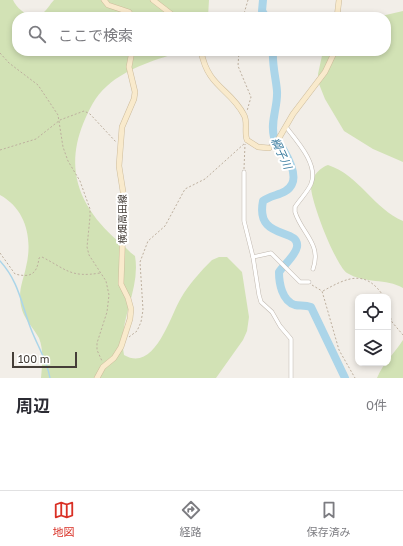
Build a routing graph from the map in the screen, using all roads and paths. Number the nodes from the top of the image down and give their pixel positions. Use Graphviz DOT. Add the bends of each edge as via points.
graph roads {
  1 [pos="104,0"];
  2 [pos="153,0"];
  3 [pos="248,0"];
  4 [pos="339,0"];
  5 [pos="130,12"];
  6 [pos="169,12"];
  7 [pos="244,12"];
  8 [pos="338,12"];
  9 [pos="0,53"];
  10 [pos="131,56"];
  11 [pos="202,56"];
  12 [pos="239,56"];
  13 [pos="333,56"];
  14 [pos="245,115"];
  15 [pos="60,120"];
  16 [pos="286,127"];
  17 [pos="279,138"];
  18 [pos="120,144"];
  19 [pos="269,148"];
  20 [pos="0,150"];
  21 [pos="244,172"];
  22 [pos="0,253"];
  23 [pos="253,257"];
  24 [pos="313,269"];
  25 [pos="100,272"];
  26 [pos="309,282"];
  27 [pos="322,291"];
  28 [pos="382,294"];
  29 [pos="391,319"];
  30 [pos="403,335"];
  31 [pos="125,337"];
  32 [pos="105,365"];
  33 [pos="97,378"];
  34 [pos="292,378"];
  35 [pos="355,378"];
  1 -- 5 [label="main road" via="108,5"];
  2 -- 6 [label="main road"];
  3 -- 7 [label="path"];
  4 -- 8 [label="main road"];
  9 -- 15 [label="path" via="38,85"];
  10 -- 18 [label="main road, 横畑高田線" via="129,67 135,92 134,100 122,127"];
  11 -- 14 [label="main road" via="210,77"];
  12 -- 14 [label="path" via="238,66 251,98"];
  13 -- 16 [label="main road" via="325,72"];
  14 -- 19 [label="main road" via="247,140 258,147"];
  15 -- 18 [label="path" via="84,111"];
  15 -- 20 [label="path" via="40,137"];
  15 -- 25 [label="path" via="60,139 90,209 86,246"];
  16 -- 17 [label="main road"];
  16 -- 24 [label="street" via="312,167 312,182 295,207 295,212 316,251"];
  18 -- 31 [label="main road, 横畑高田線" via="124,198 121,284 131,309"];
  21 -- 23 [label="street" via="244,220"];
  21 -- 31 [label="path" via="245,144 205,179 185,188 165,226 148,241 142,251 141,322 137,331 130,337"];
  22 -- 25 [label="path" via="14,274 24,276 38,268 39,258 42,257 74,274"];
  23 -- 26 [label="street" via="271,253 300,282"];
  23 -- 34 [label="street" via="261,302 272,312 292,339"];
  25 -- 32 [label="path" via="106,281 109,295 107,312 97,343 100,358"];
  26 -- 27 [label="path"];
  27 -- 28 [label="path" via="350,279 359,278 369,280"];
  27 -- 35 [label="path" via="339,350"];
  29 -- 30 [label="path"];
  31 -- 32 [label="main road, 横畑高田線" via="114,358"];
  32 -- 33 [label="main road, 横畑高田線"];
}
